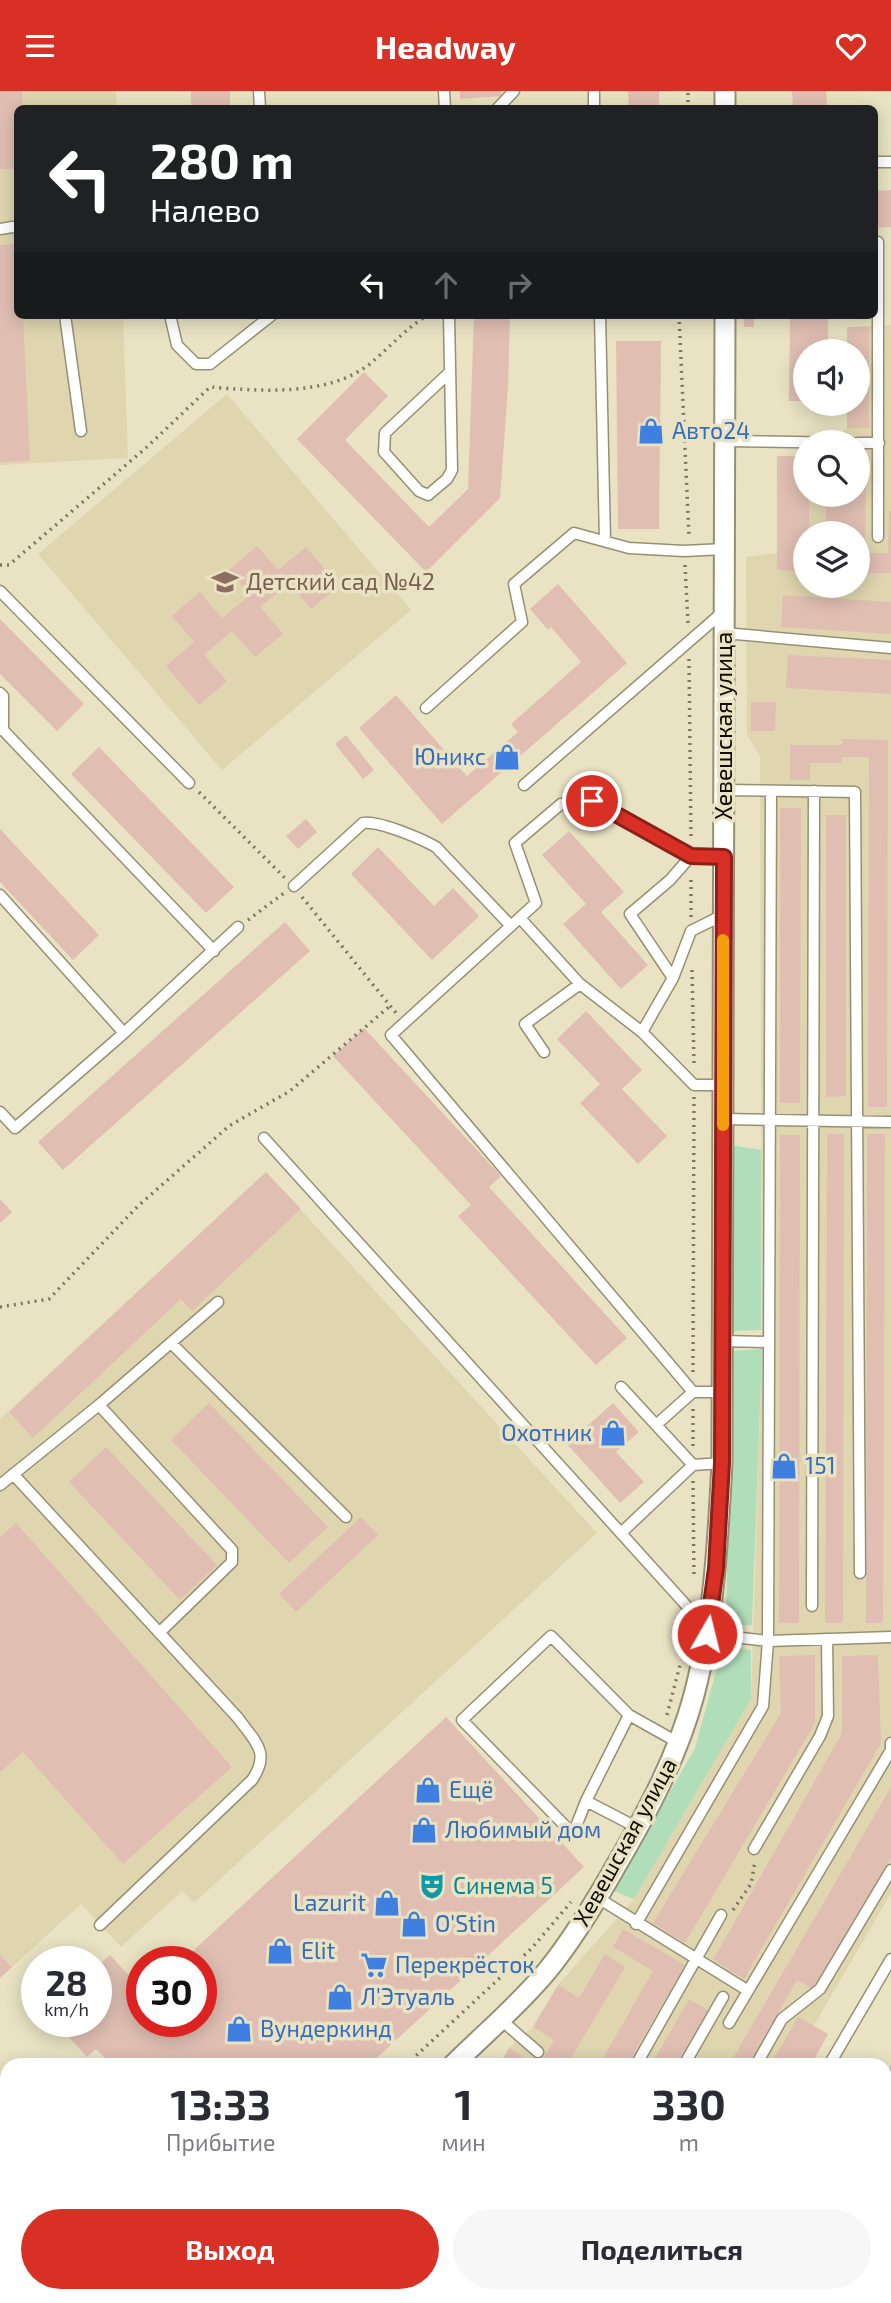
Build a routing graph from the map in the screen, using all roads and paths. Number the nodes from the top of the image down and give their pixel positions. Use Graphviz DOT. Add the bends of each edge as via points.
graph roads {
  1 [pos="514,91"];
  2 [pos="501,105"];
  3 [pos="878,242"];
  4 [pos="66,319"];
  5 [pos="171,319"];
  6 [pos="267,319"];
  7 [pos="421,319"];
  8 [pos="449,319"];
  9 [pos="600,319"];
  10 [pos="678,319"];
  11 [pos="725,319"];
  12 [pos="450,372"];
  13 [pos="81,431"];
  14 [pos="725,441"];
  15 [pos="793,442"];
  16 [pos="870,443"];
  17 [pos="879,443"];
  18 [pos="878,537"];
  19 [pos="605,541"];
  20 [pos="724,549"];
  21 [pos="684,551"];
  22 [pos="0,565"];
  23 [pos="0,591"];
  24 [pos="724,611"];
  25 [pos="724,633"];
  26 [pos="689,642"];
  27 [pos="891,648"];
  28 [pos="0,694"];
  29 [pos="426,708"];
  30 [pos="1,730"];
  31 [pos="189,783"];
  32 [pos="524,785"];
  33 [pos="724,790"];
  34 [pos="771,791"];
  35 [pos="814,791"];
  36 [pos="691,856"];
  37 [pos="724,857"];
  38 [pos="294,886"];
  39 [pos="0,895"];
  40 [pos="723,915"];
  41 [pos="520,918"];
  42 [pos="511,926"];
  43 [pos="238,927"];
  44 [pos="691,931"];
  45 [pos="214,951"];
  46 [pos="673,978"];
  47 [pos="580,984"];
  48 [pos="390,1006"];
  49 [pos="642,1032"];
  50 [pos="124,1033"];
  51 [pos="544,1052"];
  52 [pos="723,1084"];
  53 [pos="694,1085"];
  54 [pos="0,1112"];
  55 [pos="723,1119"];
  56 [pos="771,1119"];
  57 [pos="812,1120"];
  58 [pos="856,1121"];
  59 [pos="891,1122"];
  60 [pos="264,1138"];
  61 [pos="218,1302"];
  62 [pos="0,1307"];
  63 [pos="722,1341"];
  64 [pos="769,1342"];
  65 [pos="171,1343"];
  66 [pos="621,1387"];
  67 [pos="693,1392"];
  68 [pos="722,1392"];
  69 [pos="99,1405"];
  70 [pos="656,1425"];
  71 [pos="722,1463"];
  72 [pos="693,1465"];
  73 [pos="13,1474"];
  74 [pos="0,1485"];
  75 [pos="346,1517"];
  76 [pos="621,1533"];
  77 [pos="860,1573"];
  78 [pos="812,1606"];
  79 [pos="694,1614"];
  80 [pos="159,1633"];
  81 [pos="707,1634"];
  82 [pos="891,1637"];
  83 [pos="827,1639"];
  84 [pos="768,1641"];
  85 [pos="682,1660"];
  86 [pos="629,1715"];
  87 [pos="662,1732"];
  88 [pos="679,1743"];
  89 [pos="891,1743"];
  90 [pos="586,1801"];
  91 [pos="638,1828"];
  92 [pos="754,1849"];
  93 [pos="891,1870"];
  94 [pos="598,1898"];
  95 [pos="573,1900"];
  96 [pos="721,1915"];
  97 [pos="636,1924"];
  98 [pos="100,1925"];
  99 [pos="891,1959"];
  100 [pos="696,1961"];
  101 [pos="747,1990"];
  102 [pos="723,1997"];
  103 [pos="500,2019"];
  104 [pos="729,2023"];
  105 [pos="538,2052"];
  106 [pos="414,2058"];
  107 [pos="460,2058"];
  108 [pos="640,2058"];
  109 [pos="688,2058"];
  110 [pos="760,2058"];
  111 [pos="834,2058"];
  1 -- 2 [label="lane"];
  3 -- 17 [label="lane"];
  4 -- 13 [label="lane"];
  5 -- 6 [label="lane" via="177,345 195,364 210,364"];
  7 -- 22 [label="path" via="369,365 328,385 264,392 210,387 9,565"];
  8 -- 12 [label="lane"];
  9 -- 19 [label="lane"];
  10 -- 21 [label="path" via="690,534"];
  11 -- 14 [label="street, Хевешская улица"];
  12 -- 12 [label="lane" via="452,470 428,495 384,452 385,433"];
  14 -- 15 [label="lane"];
  14 -- 20 [label="street, Хевешская улица"];
  16 -- 17 [label="lane"];
  17 -- 18 [label="lane"];
  19 -- 21 [label="lane" via="629,548"];
  19 -- 29 [label="lane" via="574,533 514,584 522,622"];
  20 -- 21 [label="lane"];
  20 -- 24 [label="street, Хевешская улица"];
  21 -- 26 [label="path"];
  23 -- 31 [label="lane"];
  24 -- 25 [label="street, Хевешская улица"];
  24 -- 26 [label="lane"];
  25 -- 27 [label="lane"];
  25 -- 33 [label="street, Хевешская улица"];
  26 -- 32 [label="lane"];
  26 -- 36 [label="path"];
  28 -- 30 [label="lane"];
  30 -- 45 [label="lane"];
  33 -- 34 [label="lane"];
  33 -- 37 [label="street, Хевешская улица"];
  34 -- 35 [label="lane"];
  34 -- 56 [label="lane"];
  35 -- 57 [label="lane"];
  35 -- 58 [label="lane" via="855,792"];
  36 -- 37 [label="lane"];
  36 -- 41 [label="lane" via="592,801 561,804 515,843 537,903"];
  36 -- 44 [label="path"];
  36 -- 46 [label="lane" via="630,914"];
  37 -- 40 [label="street, Хевешская улица"];
  38 -- 42 [label="lane" via="363,823 372,821 436,847"];
  38 -- 43 [label="path"];
  39 -- 50 [label="lane"];
  40 -- 44 [label="lane"];
  40 -- 52 [label="street, Хевешская улица"];
  41 -- 42 [label="lane"];
  41 -- 47 [label="lane"];
  42 -- 67 [label="lane" via="391,1035"];
  43 -- 45 [label="lane"];
  44 -- 46 [label="lane"];
  44 -- 53 [label="path"];
  45 -- 50 [label="lane"];
  46 -- 49 [label="lane"];
  47 -- 49 [label="lane"];
  47 -- 51 [label="lane" via="525,1024"];
  48 -- 62 [label="path" via="290,1091 229,1126 138,1206 49,1299"];
  49 -- 53 [label="lane"];
  50 -- 54 [label="lane" via="15,1128"];
  52 -- 53 [label="lane"];
  52 -- 55 [label="street, Хевешская улица"];
  53 -- 67 [label="path"];
  55 -- 56 [label="lane"];
  55 -- 63 [label="street, Хевешская улица"];
  56 -- 57 [label="lane"];
  56 -- 64 [label="lane"];
  57 -- 58 [label="lane"];
  57 -- 78 [label="lane"];
  58 -- 59 [label="lane"];
  58 -- 77 [label="lane"];
  60 -- 76 [label="lane"];
  61 -- 65 [label="lane"];
  63 -- 64 [label="lane"];
  63 -- 68 [label="street, Хевешская улица"];
  64 -- 84 [label="lane"];
  65 -- 69 [label="lane"];
  65 -- 75 [label="lane"];
  66 -- 70 [label="lane"];
  67 -- 68 [label="lane"];
  67 -- 70 [label="lane"];
  67 -- 72 [label="path"];
  68 -- 71 [label="street, Хевешская улица"];
  69 -- 73 [label="lane"];
  69 -- 80 [label="lane" via="232,1550 232,1562"];
  70 -- 72 [label="lane"];
  71 -- 72 [label="lane"];
  71 -- 81 [label="street, Хевешская улица"];
  72 -- 76 [label="lane"];
  72 -- 79 [label="path"];
  73 -- 74 [label="lane"];
  73 -- 80 [label="lane"];
  76 -- 79 [label="lane"];
  79 -- 81 [label="lane"];
  80 -- 98 [label="lane" via="238,1718 261,1750 261,1767"];
  81 -- 84 [label="lane"];
  81 -- 88 [label="street, Хевешская улица"];
  82 -- 83 [label="lane"];
  83 -- 84 [label="lane"];
  83 -- 92 [label="lane" via="828,1716"];
  84 -- 97 [label="lane" via="763,1706"];
  85 -- 87 [label="path"];
  86 -- 87 [label="lane"];
  86 -- 90 [label="lane"];
  86 -- 90 [label="lane" via="551,1636 462,1720 573,1834"];
  87 -- 88 [label="lane"];
  88 -- 91 [label="street, Хевешская улица"];
  89 -- 101 [label="lane" via="891,1750"];
  90 -- 91 [label="lane"];
  91 -- 94 [label="street, Хевешская улица"];
  92 -- 96 [label="path" via="751,1884 740,1903"];
  93 -- 110 [label="lane" via="820,1989 782,2019"];
  94 -- 97 [label="lane"];
  94 -- 103 [label="street, Хевешская улица" via="547,1971"];
  95 -- 106 [label="path" via="533,1948"];
  96 -- 100 [label="lane"];
  97 -- 100 [label="lane"];
  99 -- 111 [label="lane"];
  100 -- 101 [label="lane"];
  100 -- 108 [label="lane"];
  101 -- 104 [label="lane"];
  102 -- 109 [label="lane"];
  103 -- 105 [label="lane"];
  103 -- 107 [label="street, Хевешская улица"];
}
